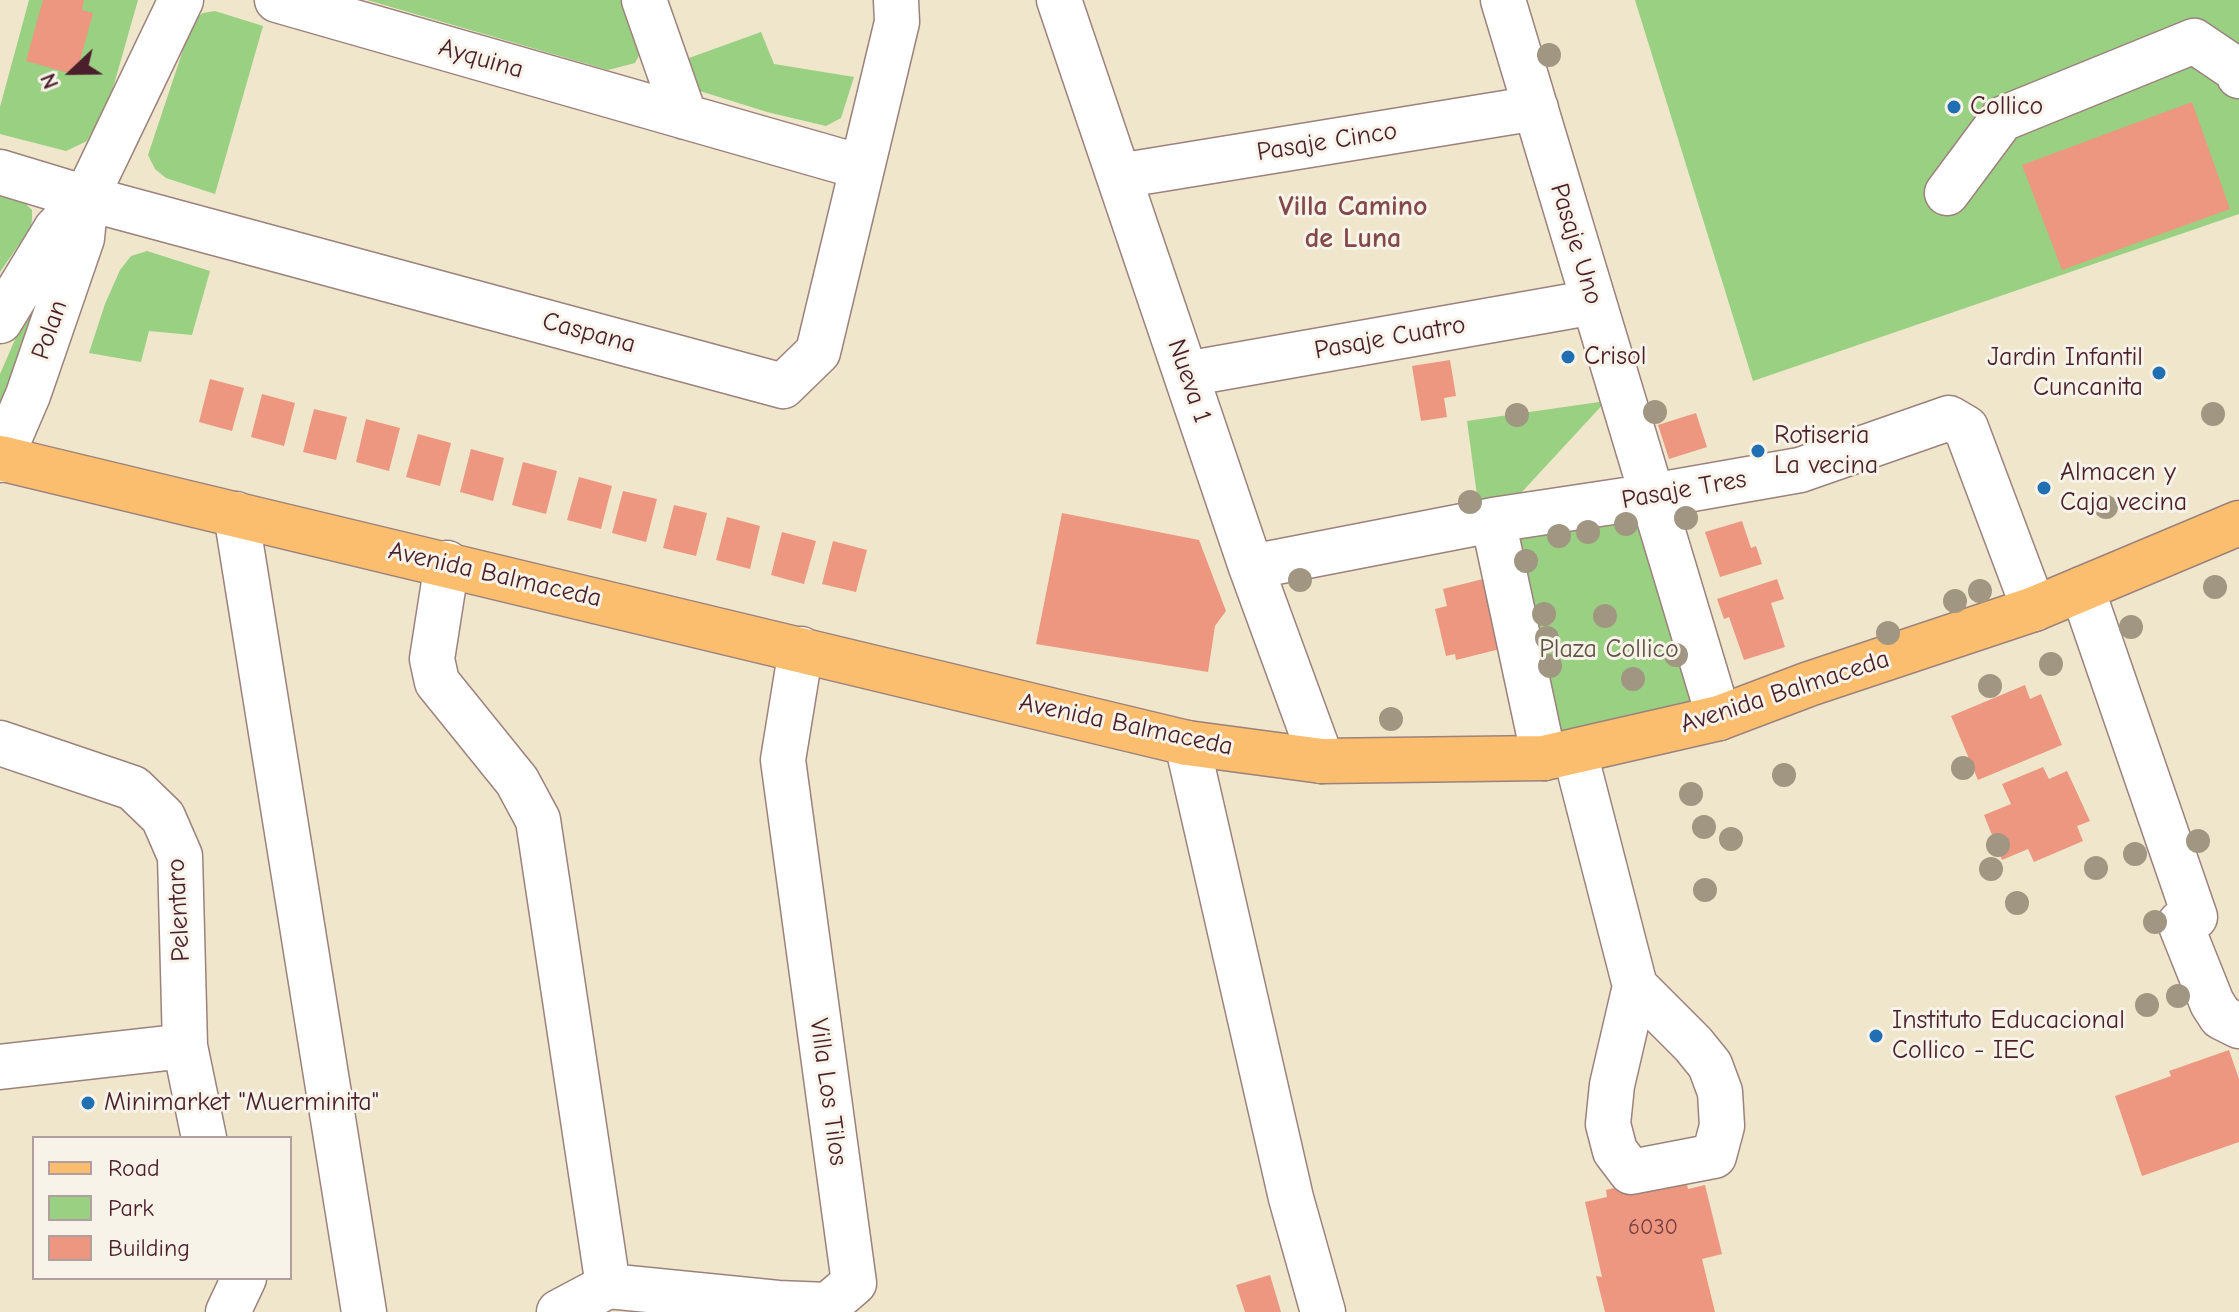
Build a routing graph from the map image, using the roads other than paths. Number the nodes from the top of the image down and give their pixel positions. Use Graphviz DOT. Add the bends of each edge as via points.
graph roads {
  1 [pos="181,0"];
  2 [pos="277,0"];
  3 [pos="644,0"];
  4 [pos="896,0"];
  5 [pos="1059,0"];
  6 [pos="1503,0"];
  7 [pos="2239,76"];
  8 [pos="1536,108"];
  9 [pos="685,117"];
  10 [pos="861,167"];
  11 [pos="0,172"];
  12 [pos="1119,176"];
  13 [pos="1947,193"];
  14 [pos="86,198"];
  15 [pos="1594,302"];
  16 [pos="0,321"];
  17 [pos="1186,374"];
  18 [pos="1,459"];
  19 [pos="1652,496"];
  20 [pos="236,514"];
  21 [pos="1493,520"];
  22 [pos="2239,523"];
  23 [pos="447,563"];
  24 [pos="1251,567"];
  25 [pos="2082,589"];
  26 [pos="2034,609"];
  27 [pos="801,649"];
  28 [pos="1719,718"];
  29 [pos="0,743"];
  30 [pos="1187,743"];
  31 [pos="1560,755"];
  32 [pos="1322,761"];
  33 [pos="1635,986"];
  34 [pos="2239,1026"];
  35 [pos="185,1046"];
  36 [pos="0,1067"];
  37 [pos="204,1136"];
  38 [pos="243,1280"];
  39 [pos="608,1286"];
  40 [pos="228,1312"];
  41 [pos="364,1312"];
  42 [pos="559,1312"];
  43 [pos="1323,1312"];
  1 -- 14 [label="street, Polan"];
  2 -- 9 [label="street, Ayquina"];
  3 -- 9 [label="street"];
  4 -- 10 [label="street, Caspana" via="897,22"];
  5 -- 12 [label="street, Nueva 1"];
  6 -- 8 [label="street, Pasaje Uno"];
  7 -- 13 [label="street" via="2194,41 2002,119"];
  8 -- 12 [label="street, Pasaje Cinco"];
  8 -- 15 [label="street, Pasaje Uno"];
  9 -- 10 [label="street, Ayquina"];
  10 -- 14 [label="street, Caspana" via="818,352 783,386"];
  11 -- 14 [label="street, Caspana"];
  12 -- 17 [label="street, Nueva 1"];
  14 -- 16 [label="street, Polan" via="56,229"];
  14 -- 18 [label="street, Polan" via="82,238"];
  15 -- 17 [label="street, Pasaje Cuatro"];
  15 -- 19 [label="street, Pasaje Uno"];
  17 -- 24 [label="street, Nueva 1"];
  18 -- 20 [label="main road, Avenida Balmaceda"];
  19 -- 21 [label="street, Pasaje Tres"];
  19 -- 26 [label="street, Pasaje Tres" via="1800,470 1949,418 1966,428"];
  19 -- 28 [label="street, Pasaje Uno"];
  20 -- 23 [label="main road, Avenida Balmaceda"];
  20 -- 41 [label="street"];
  21 -- 24 [label="street, Pasaje Tres"];
  21 -- 31 [label="street"];
  22 -- 25 [label="main road, Avenida Balmaceda"];
  23 -- 27 [label="main road, Avenida Balmaceda"];
  23 -- 39 [label="street" via="434,670 437,682 517,781 538,820"];
  24 -- 32 [label="street, Nueva 1"];
  25 -- 26 [label="main road, Avenida Balmaceda"];
  25 -- 34 [label="street" via="2195,917 2180,923 2212,1003 2221,1017"];
  26 -- 28 [label="main road, Avenida Balmaceda"];
  27 -- 30 [label="main road, Avenida Balmaceda"];
  27 -- 39 [label="street, Villa Los Tilos" via="783,760 854,1283 828,1305"];
  28 -- 31 [label="main road, Avenida Balmaceda"];
  29 -- 35 [label="street, Pelentaro" via="133,788 163,817 180,856"];
  30 -- 32 [label="main road, Avenida Balmaceda"];
  30 -- 43 [label="street" via="1291,1198"];
  31 -- 32 [label="main road, Avenida Balmaceda"];
  31 -- 33 [label="street"];
  35 -- 36 [label="street"];
  35 -- 37 [label="street, Pelentaro"];
  38 -- 40 [label="street"];
  39 -- 42 [label="street"];
}
